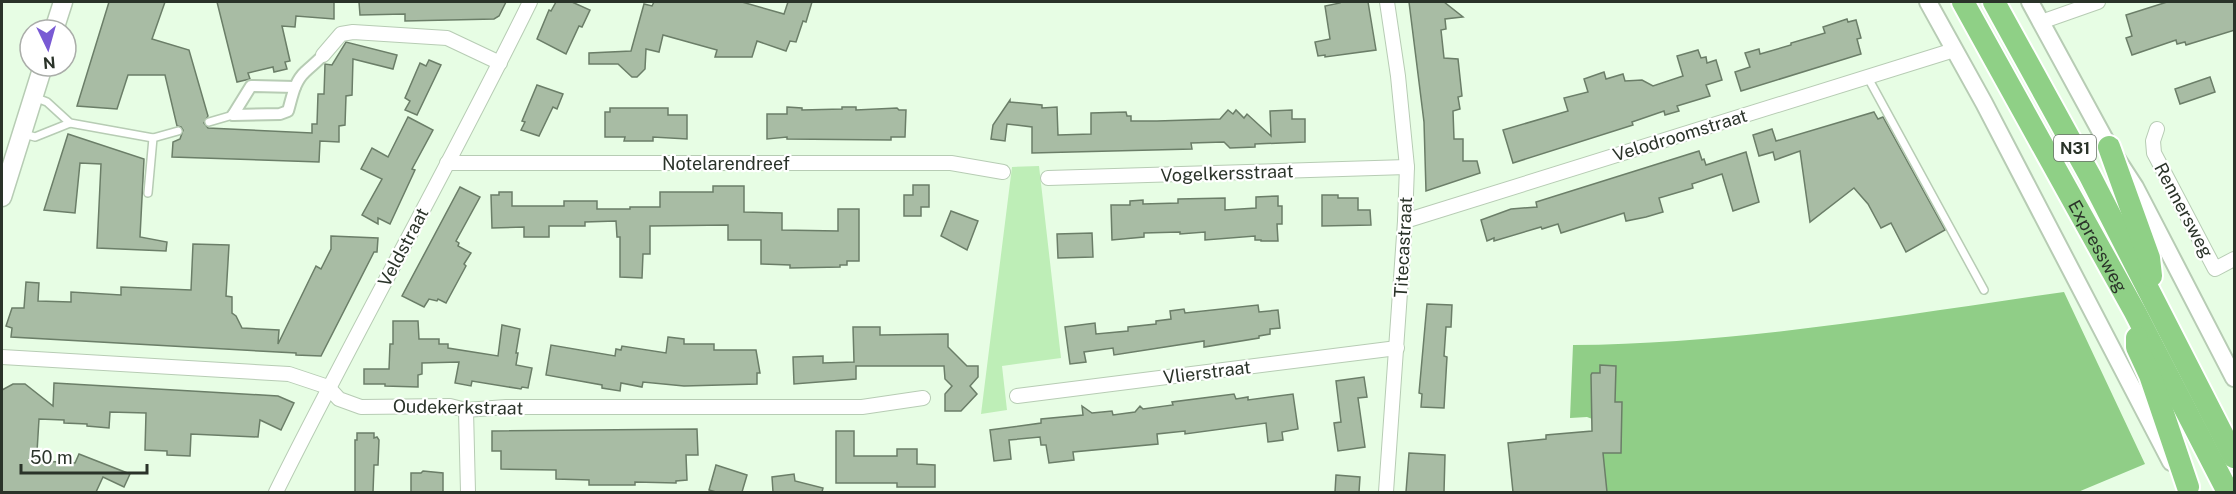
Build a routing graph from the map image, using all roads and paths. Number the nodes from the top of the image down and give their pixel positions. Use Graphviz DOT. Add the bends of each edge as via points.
graph roads {
  1 [pos="63,2"];
  2 [pos="530,2"];
  3 [pos="1387,2"];
  4 [pos="1928,2"];
  5 [pos="1963,2"];
  6 [pos="1994,2"];
  7 [pos="2030,2"];
  8 [pos="2098,2"];
  9 [pos="2071,6"];
  10 [pos="58,18"];
  11 [pos="2041,22"];
  12 [pos="1954,50"];
  13 [pos="323,55"];
  14 [pos="500,63"];
  15 [pos="1867,76"];
  16 [pos="39,78"];
  17 [pos="295,87"];
  18 [pos="33,97"];
  19 [pos="232,114"];
  20 [pos="209,122"];
  21 [pos="70,123"];
  22 [pos="2157,129"];
  23 [pos="178,131"];
  24 [pos="21,133"];
  25 [pos="153,138"];
  26 [pos="2109,147"];
  27 [pos="447,163"];
  28 [pos="1407,167"];
  29 [pos="1003,172"];
  30 [pos="1048,178"];
  31 [pos="148,193"];
  32 [pos="2,197"];
  33 [pos="1405,221"];
  34 [pos="2235,259"];
  35 [pos="1984,291"];
  36 [pos="2152,296"];
  37 [pos="2135,312"];
  38 [pos="1396,348"];
  39 [pos="2,357"];
  40 [pos="2235,378"];
  41 [pos="328,387"];
  42 [pos="1017,396"];
  43 [pos="923,398"];
  44 [pos="466,410"];
  45 [pos="2235,457"];
  46 [pos="2190,490"];
  47 [pos="276,492"];
  48 [pos="468,492"];
  49 [pos="1386,492"];
  50 [pos="2228,492"];
  1 -- 10 [label="main road"];
  2 -- 14 [label="street, Veldstraat"];
  3 -- 28 [label="street, Titecastraat"];
  4 -- 12 [label="street, Expressweg"];
  5 -- 37 [label="highway, Expressweg / N31"];
  6 -- 36 [label="highway, Expressweg / N31"];
  7 -- 11 [label="street"];
  8 -- 9 [label="street"];
  9 -- 11 [label="street"];
  11 -- 26 [label="street"];
  12 -- 15 [label="street, Velodroomstraat"];
  12 -- 46 [label="street, Expressweg" via="2174,468"];
  13 -- 14 [label="street" via="341,34 353,32 447,38"];
  13 -- 17 [label="street"];
  14 -- 27 [label="street, Veldstraat"];
  15 -- 33 [label="street, Velodroomstraat"];
  15 -- 35 [label="lane"];
  16 -- 18 [label="main road"];
  17 -- 19 [label="street" via="251,86"];
  17 -- 19 [label="street" via="288,111"];
  18 -- 21 [label="lane" via="47,102"];
  18 -- 24 [label="main road"];
  19 -- 20 [label="lane"];
  21 -- 24 [label="lane" via="35,137"];
  21 -- 25 [label="lane"];
  22 -- 34 [label="street, Rennersweg" via="2154,153 2215,269"];
  23 -- 25 [label="lane"];
  24 -- 32 [label="main road"];
  25 -- 31 [label="lane"];
  26 -- 36 [label="highway" via="2149,258"];
  26 -- 40 [label="street" via="2135,187"];
  27 -- 29 [label="street, Notelarendreef" via="951,163"];
  27 -- 41 [label="street, Veldstraat"];
  28 -- 30 [label="street, Vogelkersstraat"];
  28 -- 33 [label="street, Titecastraat"];
  33 -- 38 [label="street, Titecastraat"];
  36 -- 45 [label="highway, Expressweg / N31"];
  37 -- 46 [label="highway" via="2137,347"];
  37 -- 50 [label="highway, Expressweg / N31"];
  38 -- 42 [label="street, Vlierstraat"];
  38 -- 49 [label="street, Titecastraat"];
  39 -- 41 [label="street, Oudekerkstraat" via="289,374"];
  41 -- 44 [label="street, Oudekerkstraat" via="339,399 361,407 450,406"];
  41 -- 47 [label="street, Veldstraat"];
  43 -- 44 [label="street, Oudekerkstraat" via="862,407"];
  44 -- 48 [label="street"];
}
